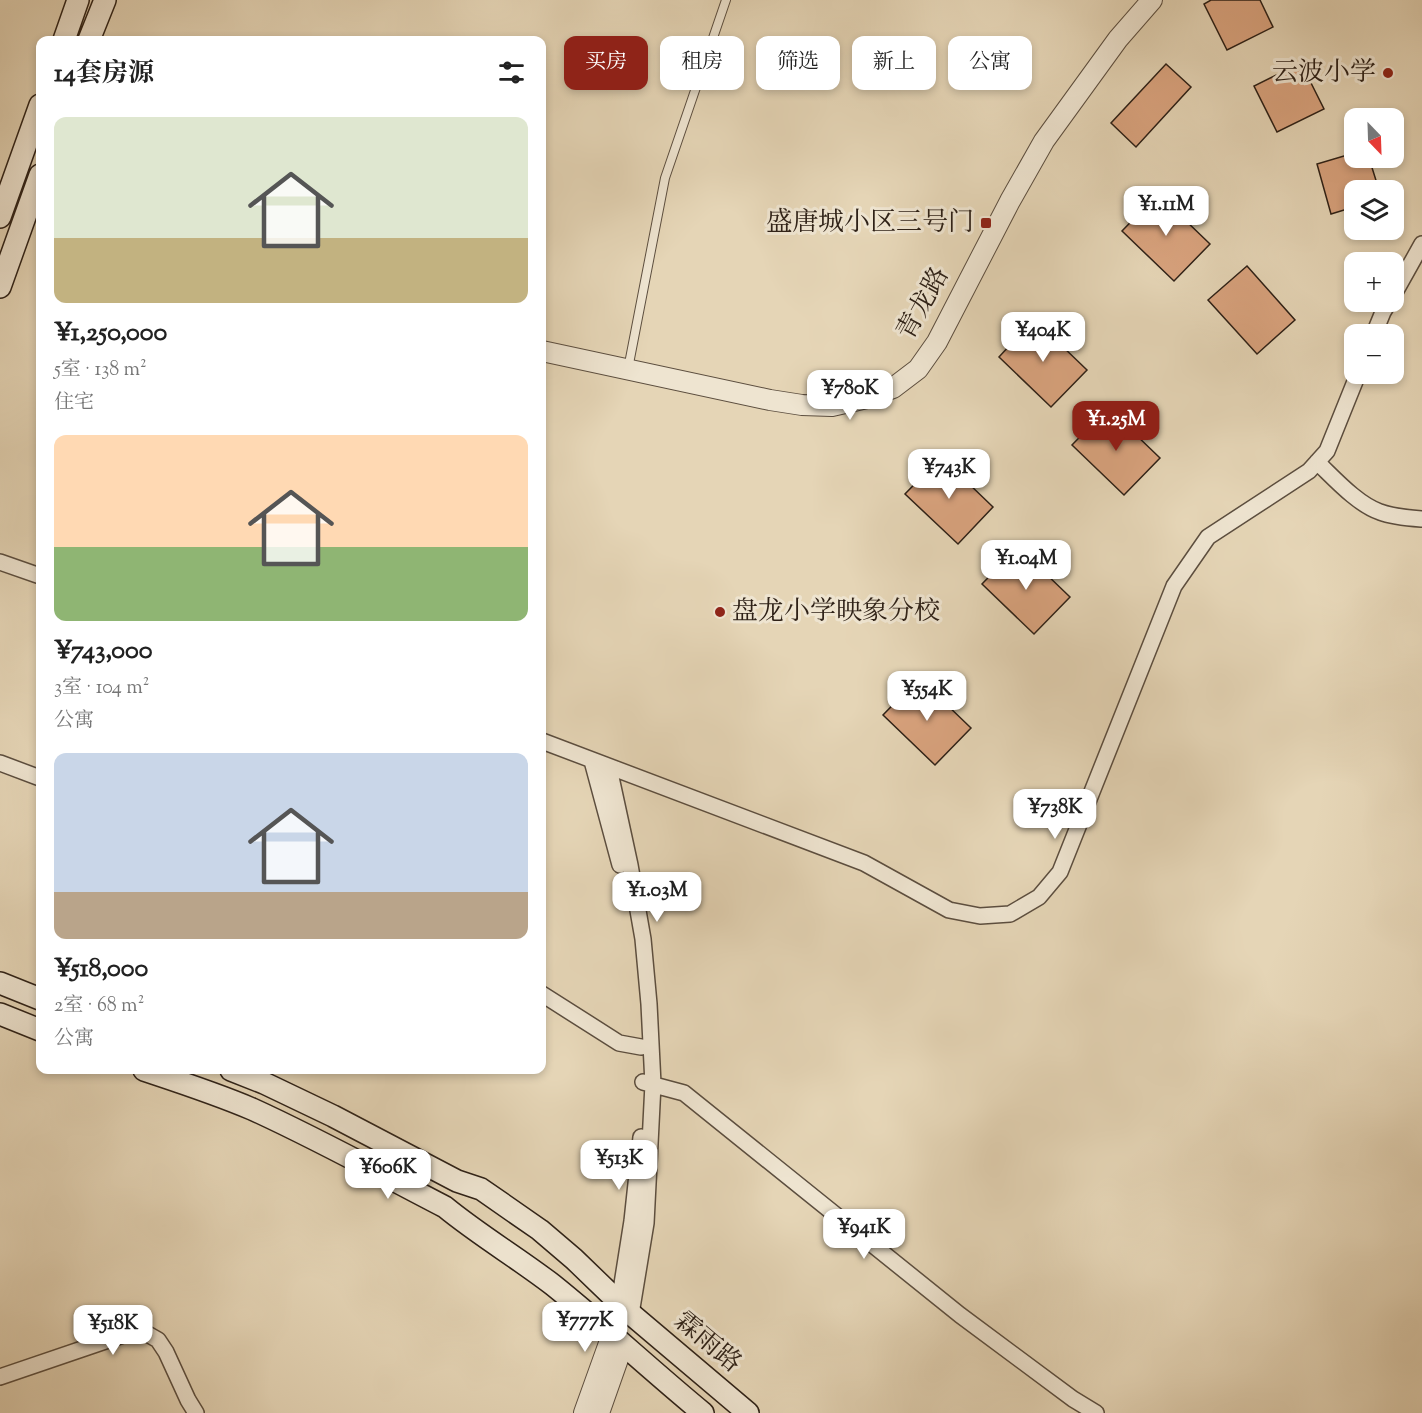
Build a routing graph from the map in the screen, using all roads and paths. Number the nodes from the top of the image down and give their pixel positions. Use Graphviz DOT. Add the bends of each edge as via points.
graph roads {
  1 [pos="78,0"];
  2 [pos="105,0"];
  3 [pos="726,0"];
  4 [pos="1152,0"];
  5 [pos="65,36"];
  6 [pos="91,36"];
  7 [pos="36,116"];
  8 [pos="36,186"];
  9 [pos="0,217"];
  10 [pos="1422,244"];
  11 [pos="1404,276"];
  12 [pos="0,287"];
  13 [pos="546,352"];
  14 [pos="628,370"];
  15 [pos="1354,384"];
  16 [pos="1317,462"];
  17 [pos="1422,519"];
  18 [pos="0,562"];
  19 [pos="36,575"];
  20 [pos="546,743"];
  21 [pos="592,761"];
  22 [pos="0,762"];
  23 [pos="609,768"];
  24 [pos="36,776"];
  25 [pos="0,983"];
  26 [pos="36,997"];
  27 [pos="546,997"];
  28 [pos="0,1014"];
  29 [pos="36,1028"];
  30 [pos="642,1047"];
  31 [pos="156,1074"];
  32 [pos="241,1074"];
  33 [pos="648,1083"];
  34 [pos="625,1309"];
  35 [pos="617,1340"];
  36 [pos="0,1377"];
  37 [pos="196,1413"];
  38 [pos="584,1413"];
  39 [pos="599,1413"];
  40 [pos="703,1413"];
  41 [pos="748,1413"];
  42 [pos="1096,1413"];
  1 -- 5 [label="main road"];
  2 -- 6 [label="main road"];
  3 -- 14 [label="lane" via="664,178"];
  4 -- 14 [label="street, 青龙路" via="1118,39 1044,141 937,342 918,369 893,388 832,406 802,405"];
  7 -- 9 [label="main road"];
  8 -- 12 [label="main road"];
  10 -- 11 [label="street"];
  13 -- 14 [label="street, 青龙路"];
  15 -- 16 [label="street" via="1327,451"];
  16 -- 17 [label="street" via="1355,498 1379,512"];
  16 -- 23 [label="street" via="1208,537 1174,586 1060,872 1039,897 1010,914 980,916 949,910 864,863"];
  18 -- 19 [label="street"];
  20 -- 21 [label="street"];
  21 -- 23 [label="street"];
  21 -- 30 [label="street" via="623,879"];
  22 -- 24 [label="street"];
  23 -- 33 [label="street" via="643,939 649,1004"];
  25 -- 26 [label="main road"];
  27 -- 30 [label="street" via="619,1043"];
  28 -- 29 [label="main road"];
  30 -- 33 [label="street"];
  31 -- 35 [label="main road" via="252,1109 446,1207 546,1280"];
  32 -- 34 [label="main road, 霖雨路" via="481,1190 540,1230"];
  33 -- 34 [label="street" via="646,1223"];
  33 -- 42 [label="street" via="684,1093 960,1316"];
  34 -- 35 [label="street"];
  34 -- 41 [label="main road, 霖雨路"];
  35 -- 38 [label="street"];
  35 -- 39 [label="street"];
  35 -- 40 [label="main road"];
  36 -- 37 [label="street" via="132,1332 144,1332 158,1340 166,1352"];
}
